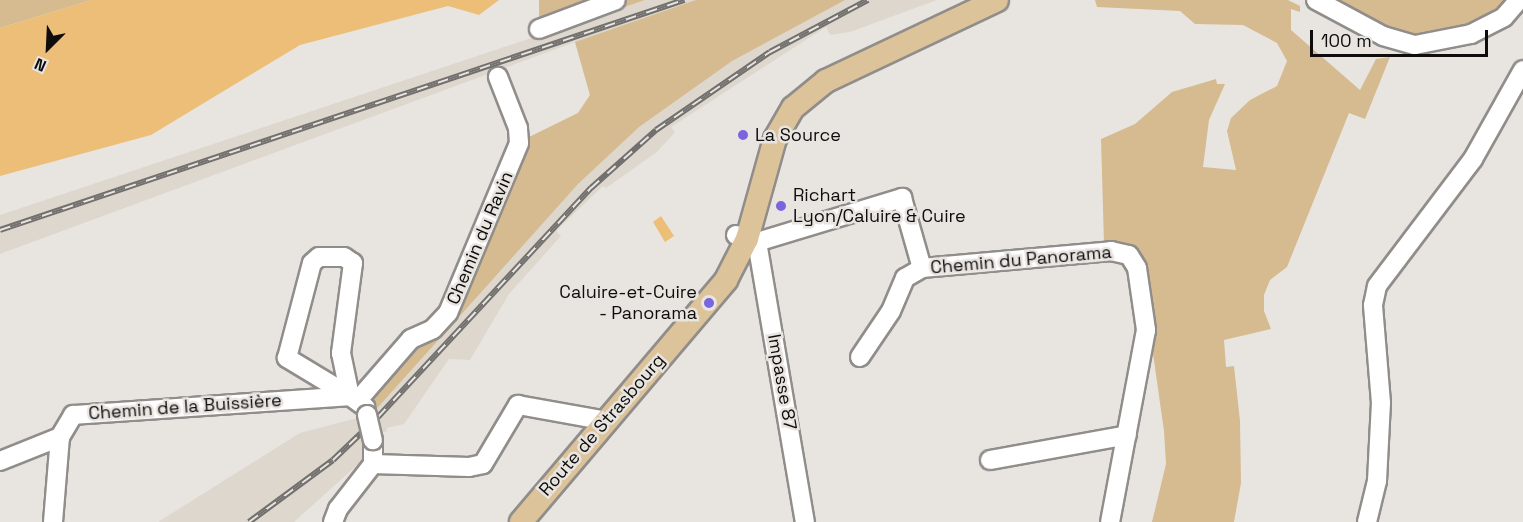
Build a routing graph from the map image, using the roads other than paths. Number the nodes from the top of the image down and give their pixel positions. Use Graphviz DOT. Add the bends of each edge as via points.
graph roads {
  1 [pos="616,0"];
  2 [pos="992,0"];
  3 [pos="997,0"];
  4 [pos="1316,0"];
  5 [pos="1518,0"];
  6 [pos="539,29"];
  7 [pos="1523,70"];
  8 [pos="498,77"];
  9 [pos="746,239"];
  10 [pos="922,268"];
  11 [pos="860,357"];
  12 [pos="358,403"];
  13 [pos="607,421"];
  14 [pos="1127,435"];
  15 [pos="60,437"];
  16 [pos="990,460"];
  17 [pos="0,461"];
  18 [pos="373,464"];
  19 [pos="53,522"];
  20 [pos="333,522"];
  21 [pos="521,522"];
  22 [pos="804,522"];
  23 [pos="1110,522"];
  24 [pos="1367,522"];
  1 -- 6 [label="street"];
  2 -- 9 [label="main road, Route de Strasbourg" via="876,41 820,69 794,88 765,134"];
  3 -- 9 [label="main road, Route de Strasbourg" via="826,81 803,98 775,139"];
  4 -- 5 [label="street" via="1383,36 1415,45 1471,34 1503,17"];
  7 -- 24 [label="street" via="1473,159 1377,286 1373,305 1381,403 1377,481"];
  8 -- 12 [label="street, Chemin du Ravin" via="518,128 519,143 448,313 433,328 411,339"];
  9 -- 10 [label="street, Chemin du Panorama" via="902,198"];
  9 -- 13 [label="main road, Route de Strasbourg" via="718,292"];
  9 -- 22 [label="street, Impasse 87"];
  10 -- 11 [label="street" via="905,278 891,311"];
  10 -- 14 [label="street, Chemin du Panorama" via="1111,251 1129,255 1137,268 1146,330"];
  12 -- 12 [label="street" via="341,353 353,263 344,257 319,257 312,263 287,358"];
  12 -- 15 [label="street, Chemin de la Buissière" via="168,405 73,415"];
  12 -- 18 [label="street, bridge" via="373,440"];
  13 -- 18 [label="street" via="518,405 483,464"];
  13 -- 21 [label="main road, Route de Strasbourg"];
  14 -- 16 [label="street"];
  14 -- 23 [label="street, Chemin du Panorama"];
  15 -- 17 [label="street"];
  15 -- 19 [label="street"];
  18 -- 20 [label="street" via="338,509"];
}
